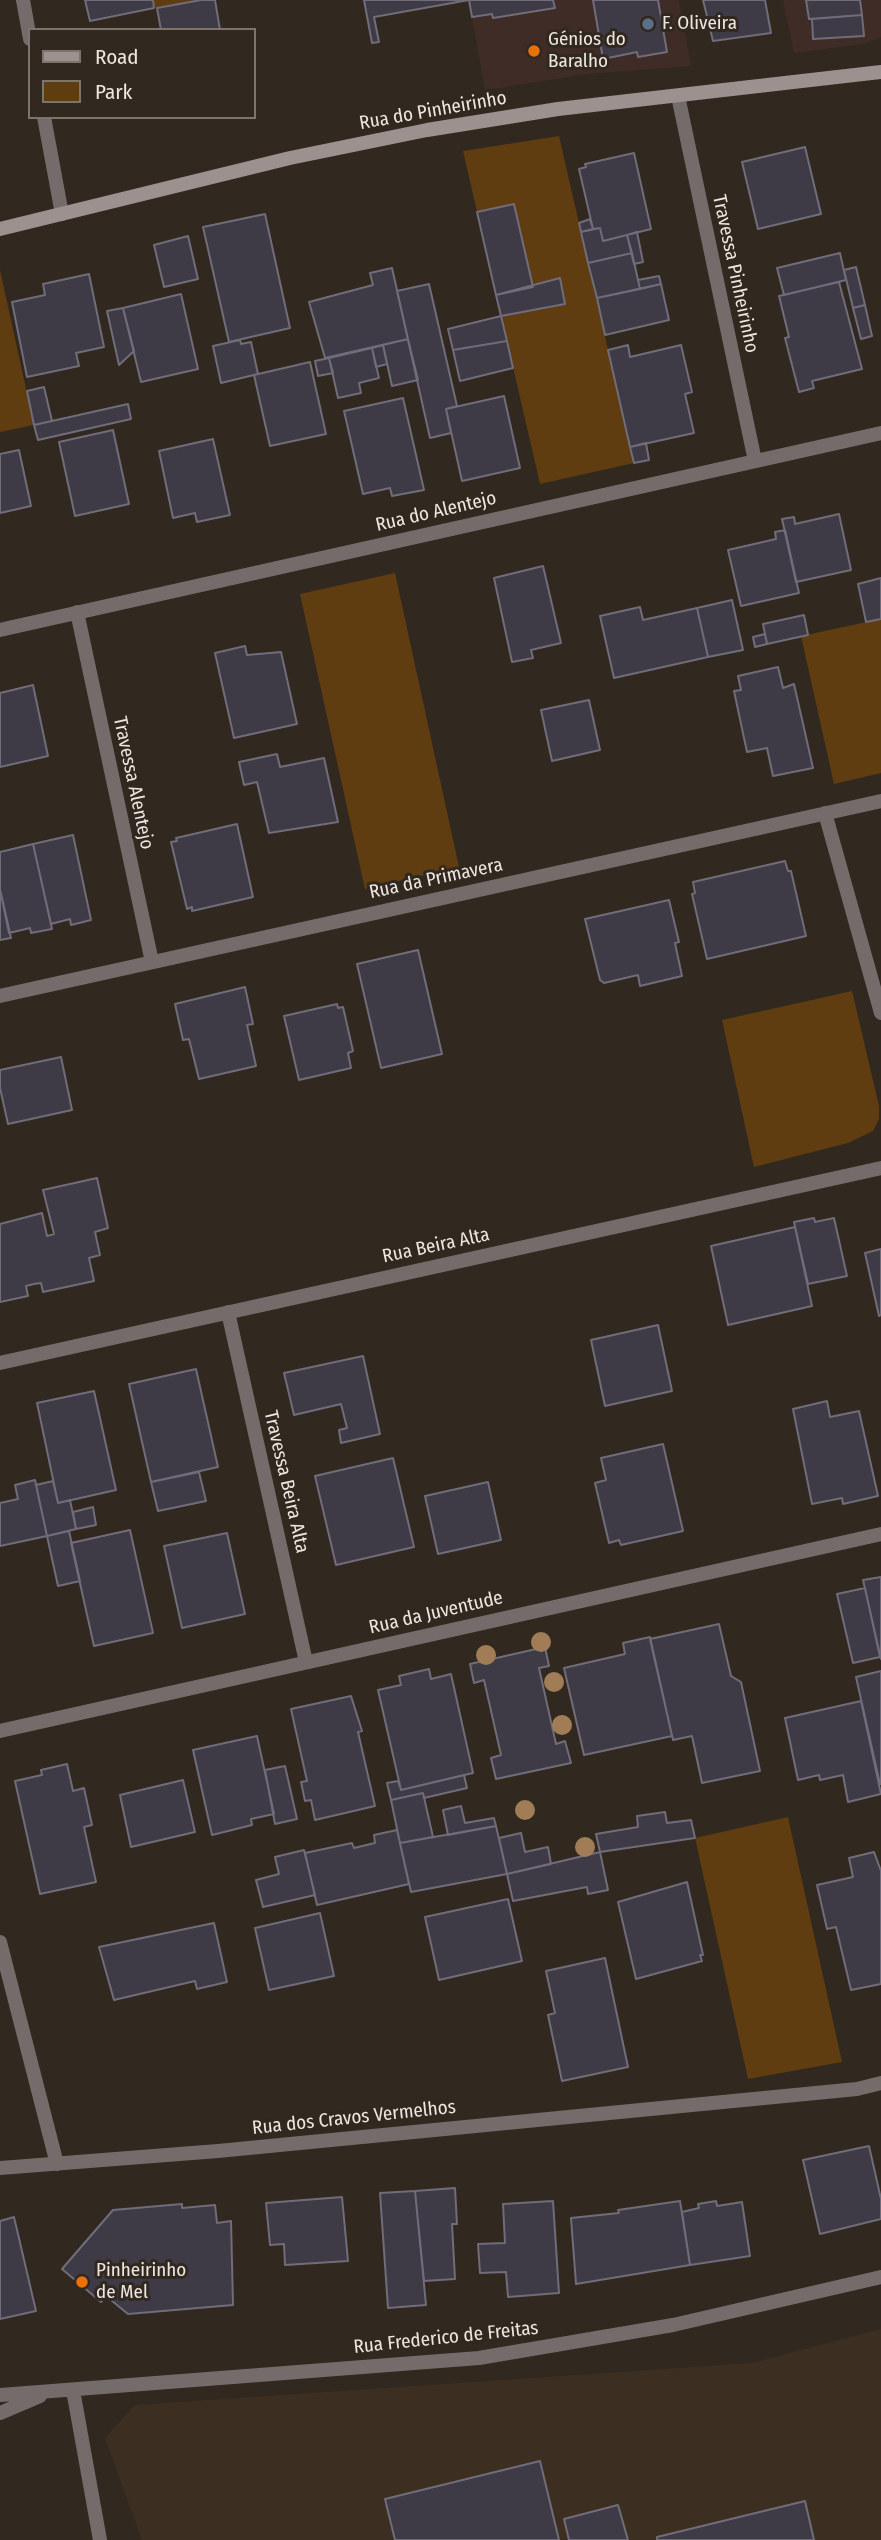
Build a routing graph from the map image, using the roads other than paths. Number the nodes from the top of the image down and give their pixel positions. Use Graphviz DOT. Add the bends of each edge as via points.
graph roads {
  1 [pos="23,0"];
  2 [pos="28,28"];
  3 [pos="881,72"];
  4 [pos="678,96"];
  5 [pos="44,119"];
  6 [pos="62,214"];
  7 [pos="0,229"];
  8 [pos="881,433"];
  9 [pos="755,461"];
  10 [pos="77,612"];
  11 [pos="0,630"];
  12 [pos="881,801"];
  13 [pos="825,813"];
  14 [pos="152,962"];
  15 [pos="0,996"];
  16 [pos="881,1013"];
  17 [pos="881,1168"];
  18 [pos="228,1311"];
  19 [pos="0,1363"];
  20 [pos="881,1534"];
  21 [pos="306,1662"];
  22 [pos="0,1731"];
  23 [pos="0,1942"];
  24 [pos="881,2082"];
  25 [pos="57,2164"];
  26 [pos="0,2168"];
  27 [pos="881,2277"];
  28 [pos="73,2390"];
  29 [pos="51,2392"];
  30 [pos="0,2395"];
  31 [pos="0,2413"];
  32 [pos="100,2540"];
  1 -- 2 [label="street"];
  3 -- 4 [label="street, Rua do Pinheirinho"];
  4 -- 6 [label="street, Rua do Pinheirinho" via="427,130"];
  4 -- 9 [label="street, Travessa Pinheirinho"];
  5 -- 6 [label="street"];
  6 -- 7 [label="street, Rua do Pinheirinho"];
  8 -- 9 [label="street, Rua do Alentejo"];
  9 -- 10 [label="street, Rua do Alentejo"];
  10 -- 11 [label="street, Rua do Alentejo"];
  10 -- 14 [label="street, Travessa Alentejo"];
  12 -- 13 [label="street, Rua da Primavera"];
  13 -- 14 [label="street, Rua da Primavera"];
  13 -- 16 [label="street"];
  14 -- 15 [label="street, Rua da Primavera"];
  17 -- 18 [label="street, Rua Beira Alta"];
  18 -- 19 [label="street, Rua Beira Alta"];
  18 -- 21 [label="street, Travessa Beira Alta"];
  20 -- 21 [label="street, Rua da Juventude"];
  21 -- 22 [label="street, Rua da Juventude"];
  23 -- 25 [label="street"];
  24 -- 25 [label="street, Rua dos Cravos Vermelhos" via="857,2089"];
  25 -- 26 [label="street, Rua dos Cravos Vermelhos"];
  27 -- 28 [label="street, Rua Frederico de Freitas" via="673,2325 479,2358"];
  28 -- 29 [label="street, Rua Frederico de Freitas"];
  28 -- 32 [label="street"];
  29 -- 30 [label="street, Rua Frederico de Freitas"];
  29 -- 31 [label="street, Rua Frederico de Freitas"];
}
